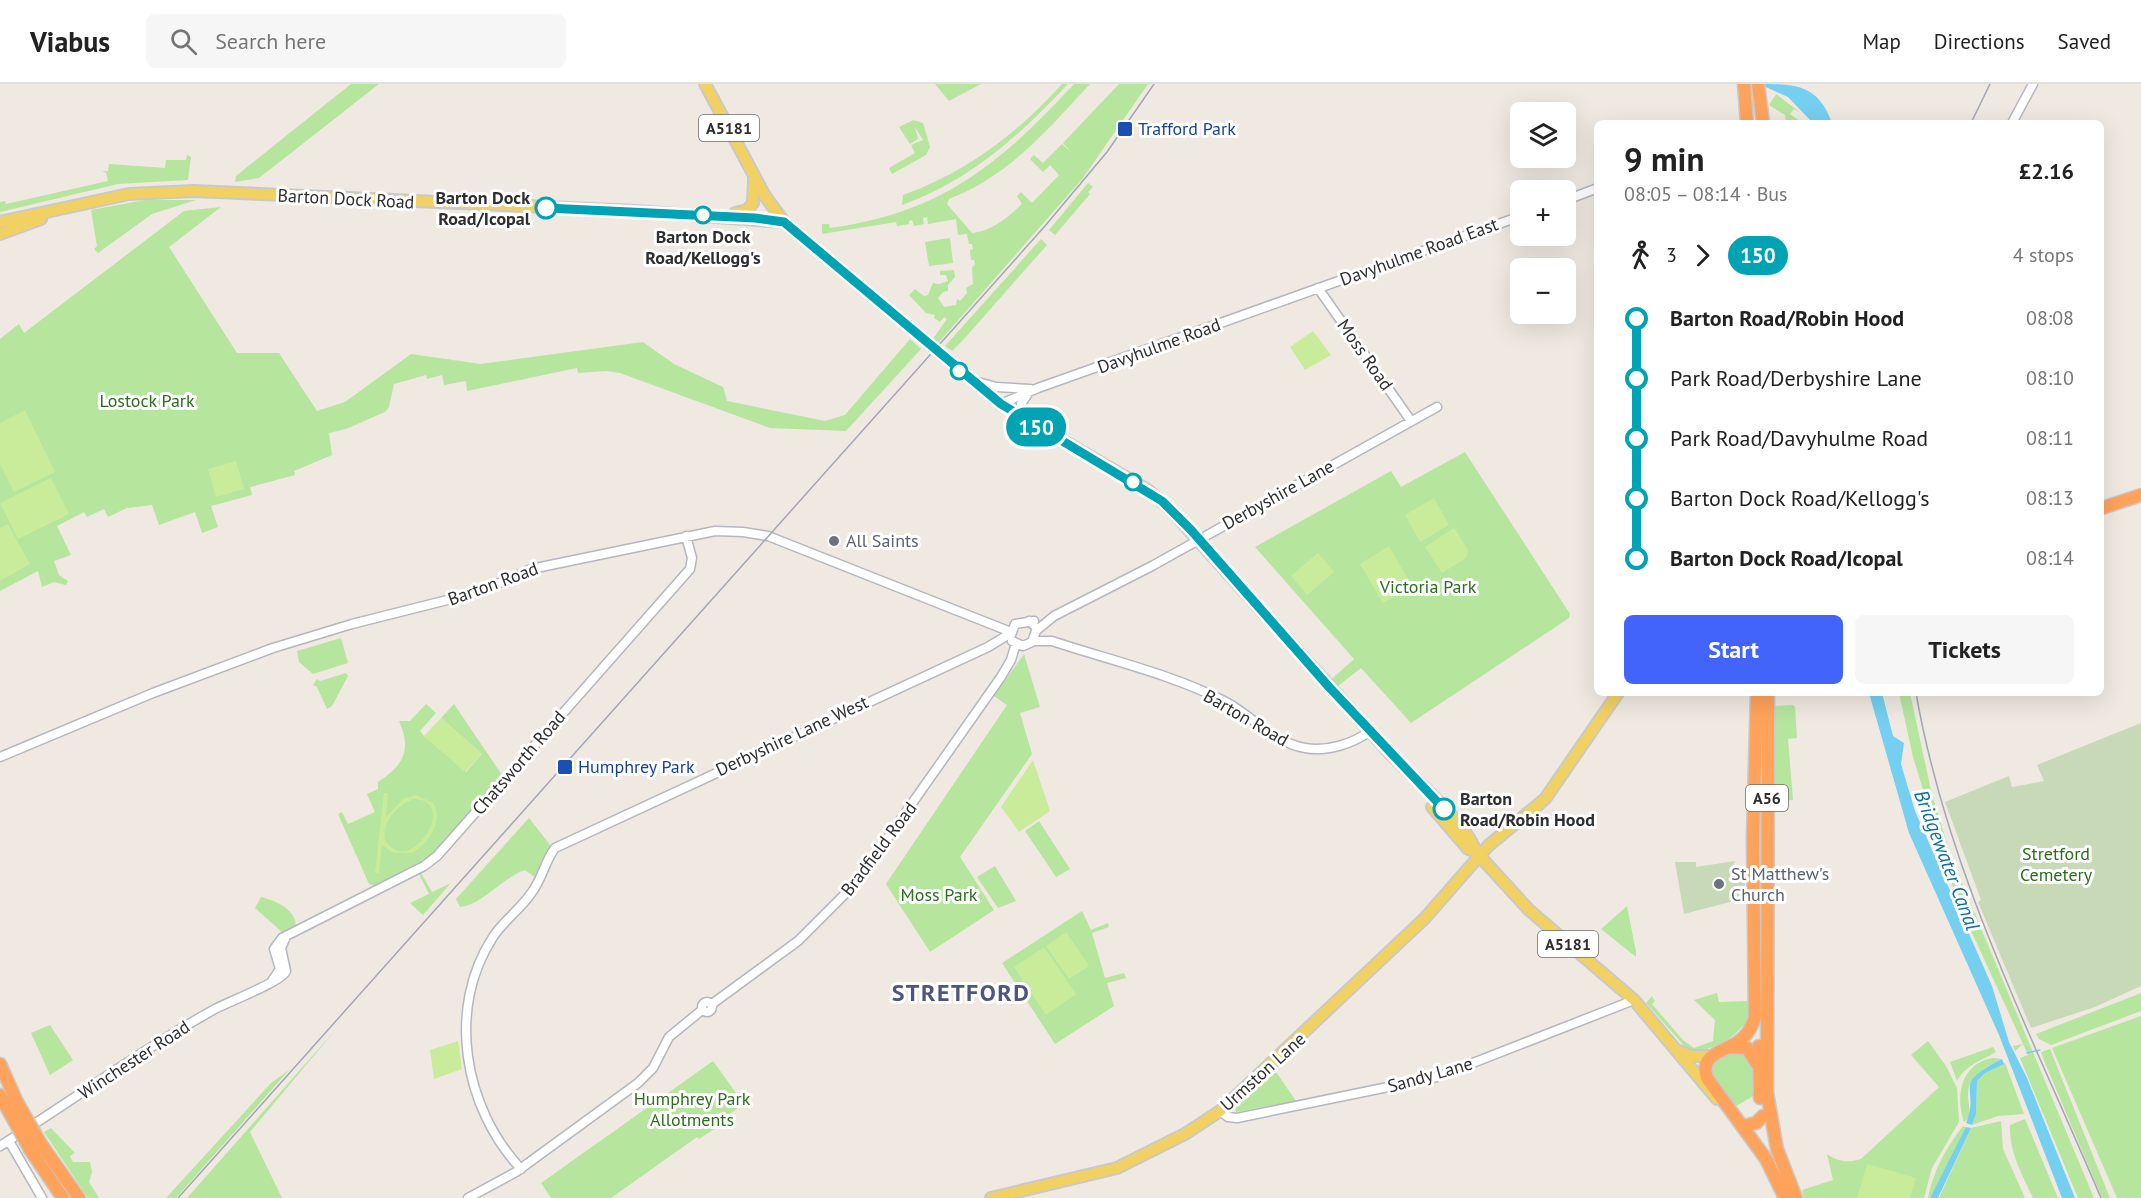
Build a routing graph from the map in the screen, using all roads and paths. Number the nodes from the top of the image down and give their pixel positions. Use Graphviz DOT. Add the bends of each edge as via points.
graph roads {
  1 [pos="705,84"];
  2 [pos="2033,84"];
  3 [pos="1744,87"];
  4 [pos="1758,87"];
  5 [pos="1760,105"];
  6 [pos="1747,120"];
  7 [pos="1756,120"];
  8 [pos="1762,120"];
  9 [pos="2014,120"];
  10 [pos="753,173"];
  11 [pos="1594,190"];
  12 [pos="1576,196"];
  13 [pos="54,212"];
  14 [pos="723,216"];
  15 [pos="1510,220"];
  16 [pos="0,222"];
  17 [pos="784,222"];
  18 [pos="0,234"];
  19 [pos="1318,288"];
  20 [pos="969,380"];
  21 [pos="1034,390"];
  22 [pos="1001,404"];
  23 [pos="1437,407"];
  24 [pos="1027,421"];
  25 [pos="1411,422"];
  26 [pos="2141,495"];
  27 [pos="2104,507"];
  28 [pos="686,536"];
  29 [pos="1200,539"];
  30 [pos="1054,616"];
  31 [pos="1029,621"];
  32 [pos="991,622"];
  33 [pos="1012,630"];
  34 [pos="1036,634"];
  35 [pos="993,644"];
  36 [pos="1018,644"];
  37 [pos="1616,696"];
  38 [pos="1758,696"];
  39 [pos="1768,696"];
  40 [pos="1370,731"];
  41 [pos="0,757"];
  42 [pos="1477,854"];
  43 [pos="272,981"];
  44 [pos="1634,1000"];
  45 [pos="1767,1013"];
  46 [pos="1729,1047"];
  47 [pos="1676,1049"];
  48 [pos="1711,1056"];
  49 [pos="0,1064"];
  50 [pos="1757,1064"];
  51 [pos="0,1095"];
  52 [pos="12,1105"];
  53 [pos="1729,1108"];
  54 [pos="1220,1111"];
  55 [pos="1763,1116"];
  56 [pos="1743,1126"];
  57 [pos="1768,1134"];
  58 [pos="9,1141"];
  59 [pos="0,1146"];
  60 [pos="36,1148"];
  61 [pos="1760,1149"];
  62 [pos="1777,1149"];
  63 [pos="521,1169"];
  64 [pos="42,1198"];
  65 [pos="63,1198"];
  66 [pos="79,1198"];
  67 [pos="468,1198"];
  68 [pos="991,1198"];
  69 [pos="1785,1198"];
  70 [pos="1796,1198"];
  1 -- 10 [label="main road, A5181"];
  2 -- 9 [label="street"];
  3 -- 6 [label="highway"];
  4 -- 5 [label="highway"];
  5 -- 7 [label="highway"];
  5 -- 8 [label="highway"];
  10 -- 14 [label="main road" via="755,195 751,206"];
  10 -- 17 [label="main road, A5181"];
  11 -- 12 [label="street"];
  13 -- 14 [label="main road, Barton Dock Road" via="129,194 194,191"];
  13 -- 16 [label="main road, Barton Dock Road"];
  13 -- 18 [label="main road, Barton Dock Road"];
  14 -- 17 [label="main road, Barton Dock Road"];
  15 -- 19 [label="street, Davyhulme Road East"];
  17 -- 20 [label="main road, A5181"];
  19 -- 21 [label="street, Davyhulme Road"];
  19 -- 25 [label="street, Moss Road"];
  20 -- 21 [label="street" via="1014,390"];
  20 -- 22 [label="main road, A5181"];
  21 -- 22 [label="street, Davyhulme Road"];
  21 -- 24 [label="street" via="1021,408"];
  22 -- 24 [label="main road, A5181"];
  23 -- 25 [label="street, Derbyshire Lane"];
  24 -- 29 [label="main road, A5181" via="1149,491"];
  25 -- 29 [label="street, Derbyshire Lane"];
  26 -- 27 [label="highway"];
  28 -- 32 [label="street, Barton Road" via="726,531 768,536"];
  28 -- 41 [label="street, Barton Road" via="549,564 479,592 296,640 183,681"];
  28 -- 43 [label="street, Chatsworth Road" via="692,558 690,569 437,856 288,936 281,948 286,971 282,978"];
  29 -- 30 [label="street, Derbyshire Lane"];
  29 -- 40 [label="main road, A5181"];
  30 -- 31 [label="street, Derbyshire Lane"];
  30 -- 34 [label="street, Derbyshire Lane"];
  31 -- 33 [label="street, Derbyshire Lane" via="1022,621"];
  31 -- 34 [label="street, Barton Road"];
  32 -- 33 [label="street, Barton Road"];
  32 -- 35 [label="street"];
  33 -- 35 [label="street, Derbyshire Lane West"];
  33 -- 36 [label="street"];
  34 -- 36 [label="street, Derbyshire Lane"];
  34 -- 40 [label="street, Barton Road" via="1227,702 1294,746 1321,749 1359,739"];
  35 -- 36 [label="street, Derbyshire Lane West"];
  35 -- 63 [label="street, Derbyshire Lane West" via="555,848 534,891 489,943 468,1004 466,1050 472,1083 496,1135"];
  36 -- 63 [label="street, Bradfield Road" via="1011,660 856,883 798,940 711,1004 704,1002 702,1010 669,1037 648,1074"];
  37 -- 42 [label="main road, Urmston Lane" via="1545,799"];
  38 -- 46 [label="highway, A56" via="1753,838 1756,1005 1750,1028"];
  39 -- 45 [label="highway, A56"];
  40 -- 42 [label="main road, A5181" via="1396,760 1396,765 1441,811 1468,849"];
  42 -- 44 [label="main road, A5181" via="1524,906"];
  42 -- 54 [label="main road, Urmston Lane" via="1432,912"];
  43 -- 58 [label="street, Winchester Road" via="188,1025"];
  44 -- 47 [label="main road, A5181"];
  44 -- 54 [label="street, Sandy Lane" via="1437,1077 1237,1118"];
  45 -- 50 [label="highway, A56"];
  45 -- 62 [label="highway, A56" via="1768,1107"];
  46 -- 48 [label="highway, A56"];
  46 -- 50 [label="highway" via="1748,1048"];
  47 -- 48 [label="main road" via="1691,1056"];
  47 -- 53 [label="main road, A5181" via="1704,1086"];
  48 -- 53 [label="highway" via="1705,1074"];
  49 -- 52 [label="highway"];
  50 -- 55 [label="highway, A56"];
  51 -- 52 [label="highway"];
  52 -- 60 [label="highway, bridge"];
  53 -- 56 [label="highway"];
  54 -- 68 [label="main road, Urmston Lane" via="1117,1168"];
  55 -- 56 [label="highway" via="1756,1123"];
  55 -- 57 [label="highway, A56"];
  56 -- 61 [label="highway"];
  57 -- 61 [label="highway" via="1766,1146"];
  57 -- 62 [label="highway, A56"];
  58 -- 59 [label="street, Winchester Road"];
  58 -- 64 [label="street"];
  60 -- 65 [label="highway"];
  60 -- 66 [label="highway"];
  61 -- 69 [label="highway"];
  62 -- 70 [label="highway, A56"];
  63 -- 67 [label="street"];
}
